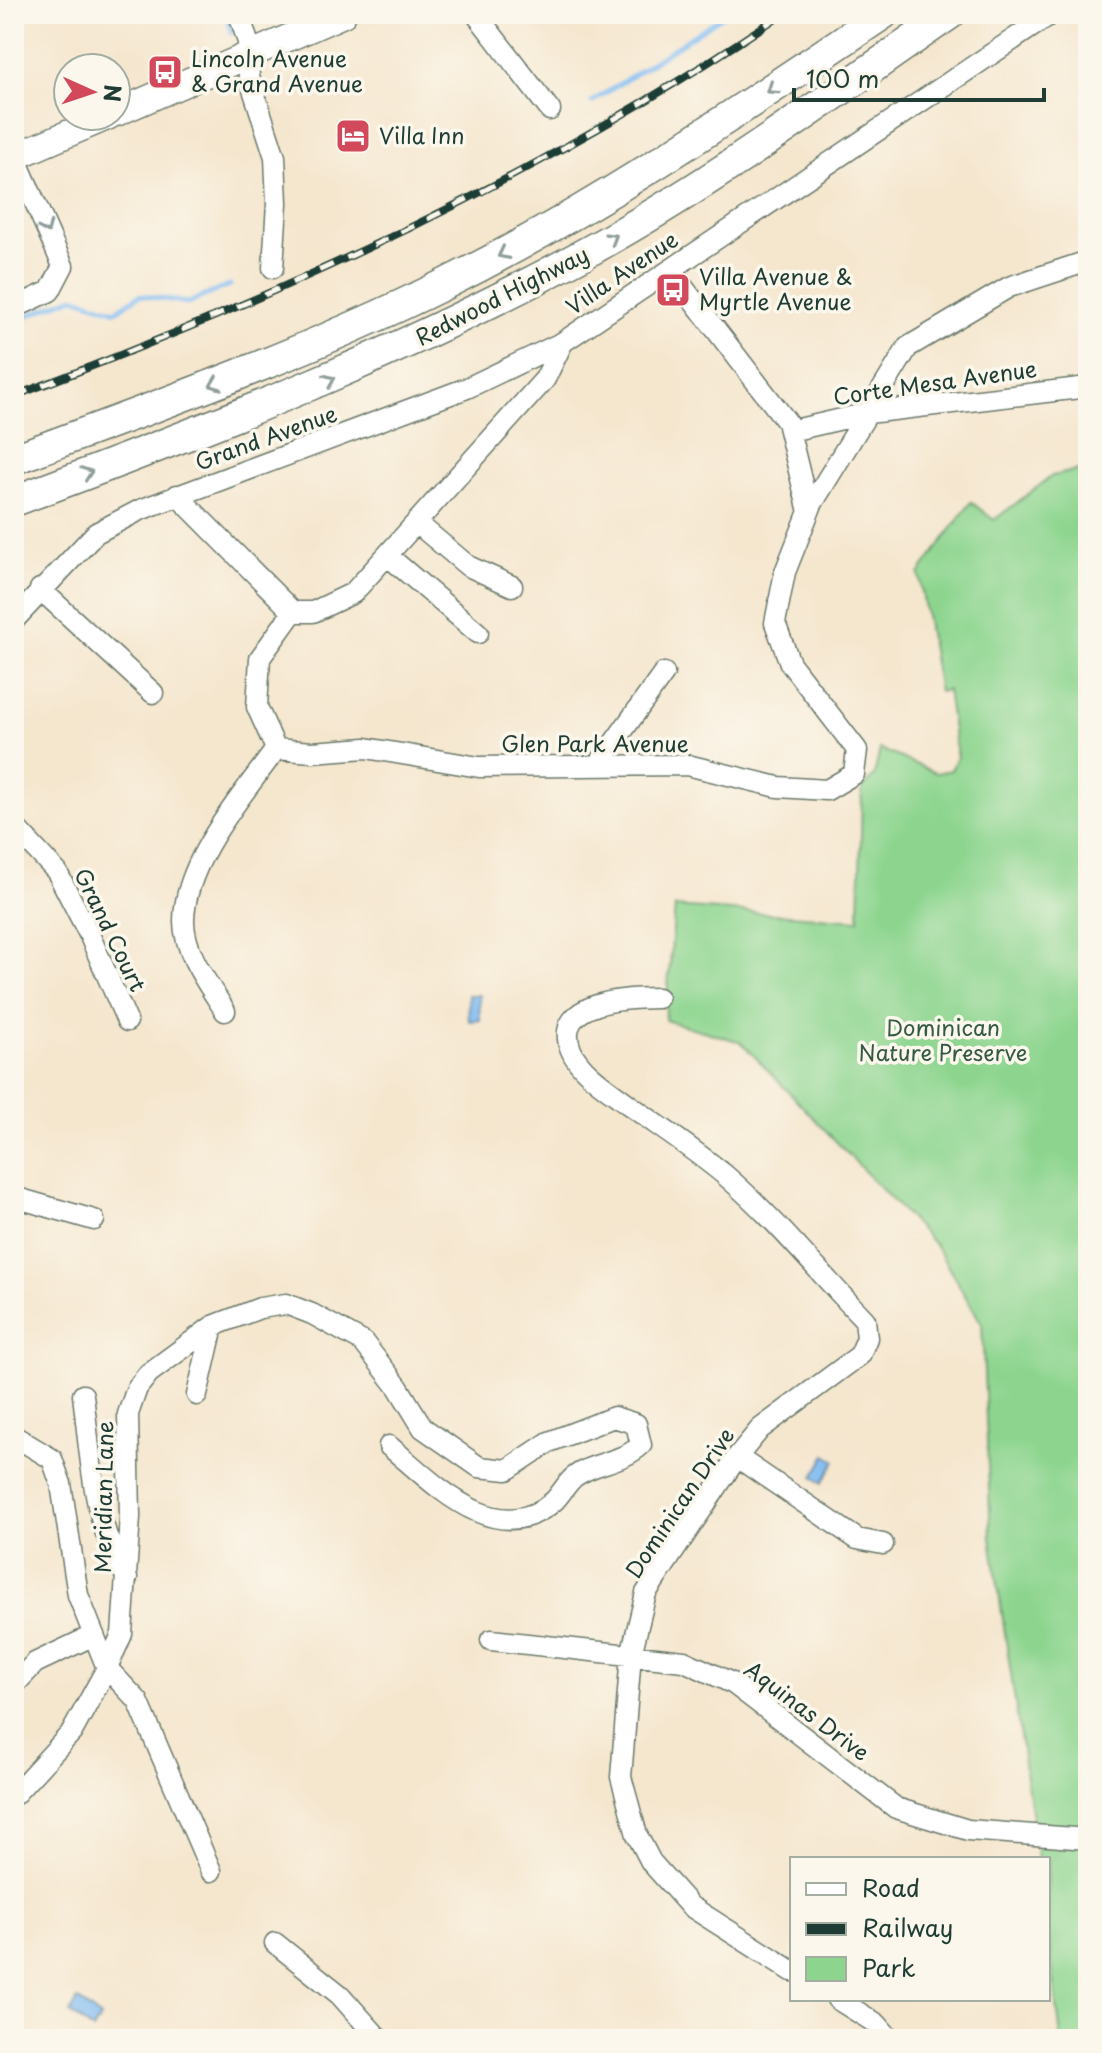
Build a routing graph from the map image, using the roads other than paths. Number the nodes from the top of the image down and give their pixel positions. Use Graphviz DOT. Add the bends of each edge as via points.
graph roads {
  1 [pos="239,14"];
  2 [pos="343,14"];
  3 [pos="476,14"];
  4 [pos="883,14"];
  5 [pos="950,14"];
  6 [pos="1051,14"];
  7 [pos="249,57"];
  8 [pos="132,106"];
  9 [pos="550,110"];
  10 [pos="72,132"];
  11 [pos="14,157"];
  12 [pos="1088,261"];
  13 [pos="273,268"];
  14 [pos="670,270"];
  15 [pos="14,308"];
  16 [pos="563,342"];
  17 [pos="1088,387"];
  18 [pos="868,413"];
  19 [pos="790,431"];
  20 [pos="14,459"];
  21 [pos="177,495"];
  22 [pos="14,501"];
  23 [pos="809,512"];
  24 [pos="418,524"];
  25 [pos="388,556"];
  26 [pos="512,586"];
  27 [pos="40,589"];
  28 [pos="293,612"];
  29 [pos="14,620"];
  30 [pos="478,633"];
  31 [pos="664,673"];
  32 [pos="153,693"];
  33 [pos="276,749"];
  34 [pos="598,765"];
  35 [pos="14,826"];
  36 [pos="658,998"];
  37 [pos="225,1011"];
  38 [pos="127,1021"];
  39 [pos="14,1197"];
  40 [pos="94,1220"];
  41 [pos="213,1326"];
  42 [pos="83,1395"];
  43 [pos="197,1395"];
  44 [pos="14,1436"];
  45 [pos="389,1446"];
  46 [pos="737,1457"];
  47 [pos="883,1544"];
  48 [pos="127,1578"];
  49 [pos="94,1635"];
  50 [pos="491,1640"];
  51 [pos="631,1655"];
  52 [pos="107,1668"];
  53 [pos="14,1685"];
  54 [pos="14,1795"];
  55 [pos="1088,1839"];
  56 [pos="211,1871"];
  57 [pos="275,1943"];
  58 [pos="790,1970"];
  59 [pos="840,2001"];
  60 [pos="379,2039"];
  61 [pos="890,2039"];
  1 -- 7 [label="street"];
  2 -- 7 [label="main road"];
  3 -- 9 [label="street"];
  4 -- 20 [label="highway, Redwood Highway, one-way" via="640,175 447,283 249,371"];
  22 -- 5 [label="highway, Redwood Highway, one-way" via="334,378 532,282 719,172"];
  6 -- 14 [label="street, Villa Avenue"];
  7 -- 8 [label="main road"];
  7 -- 13 [label="street" via="249,77 276,171"];
  10 -- 11 [label="main road"];
  11 -- 15 [label="street, one-way" via="63,266 50,291"];
  12 -- 18 [label="street, Glen Park Avenue" via="1009,287 908,347"];
  14 -- 16 [label="street, Villa Avenue"];
  14 -- 19 [label="street"];
  16 -- 21 [label="street, Grand Avenue" via="467,388"];
  16 -- 24 [label="street, Villa Avenue" via="545,379"];
  17 -- 18 [label="street, Corte Mesa Avenue"];
  18 -- 19 [label="street, Corte Mesa Avenue"];
  18 -- 23 [label="street, Glen Park Avenue"];
  19 -- 23 [label="street"];
  21 -- 27 [label="street, Grand Avenue" via="96,533"];
  21 -- 28 [label="street"];
  23 -- 34 [label="street, Glen Park Avenue" via="785,572 775,623 790,663 857,750 854,774 827,790 778,787 687,765"];
  24 -- 25 [label="street, Villa Avenue"];
  24 -- 26 [label="street" via="468,566"];
  25 -- 28 [label="street, Villa Avenue" via="353,593 313,612"];
  25 -- 30 [label="street"];
  27 -- 29 [label="street, Grand Avenue"];
  27 -- 32 [label="street"];
  28 -- 33 [label="street" via="260,658 257,707"];
  31 -- 34 [label="street"];
  33 -- 34 [label="street, Glen Park Avenue" via="366,748 479,767"];
  33 -- 37 [label="street" via="196,870 184,922 197,964"];
  35 -- 38 [label="street, Grand Court" via="57,872"];
  36 -- 46 [label="street, Dominican Drive" via="617,998 584,1009 570,1028 570,1048 580,1064 727,1176 865,1320 867,1338 860,1355 760,1429"];
  39 -- 40 [label="street"];
  41 -- 43 [label="street"];
  41 -- 45 [label="street, Meridian Lane" via="286,1304 351,1335 363,1342 398,1387 423,1428 479,1467 507,1470 549,1442 614,1417 636,1424 641,1436 641,1445 632,1453 575,1477 553,1502 529,1515 493,1519 458,1503"];
  41 -- 48 [label="street, Meridian Lane" via="149,1373 128,1414"];
  42 -- 48 [label="street" via="99,1521"];
  44 -- 49 [label="street" via="52,1459 61,1484 78,1595"];
  46 -- 47 [label="street" via="857,1539"];
  46 -- 51 [label="street, Dominican Drive" via="646,1593"];
  48 -- 52 [label="street, Meridian Lane" via="122,1634"];
  49 -- 52 [label="street"];
  49 -- 53 [label="street" via="35,1663"];
  50 -- 51 [label="street, Aquinas Drive"];
  51 -- 55 [label="street, Aquinas Drive" via="684,1661 734,1684 896,1808 968,1830"];
  51 -- 58 [label="street, Dominican Drive" via="621,1777 637,1835 651,1862 690,1906"];
  52 -- 54 [label="street, Meridian Lane" via="72,1732"];
  52 -- 56 [label="street" via="138,1701"];
  57 -- 60 [label="street" via="340,1995"];
  59 -- 61 [label="street" via="877,2024"];
}
